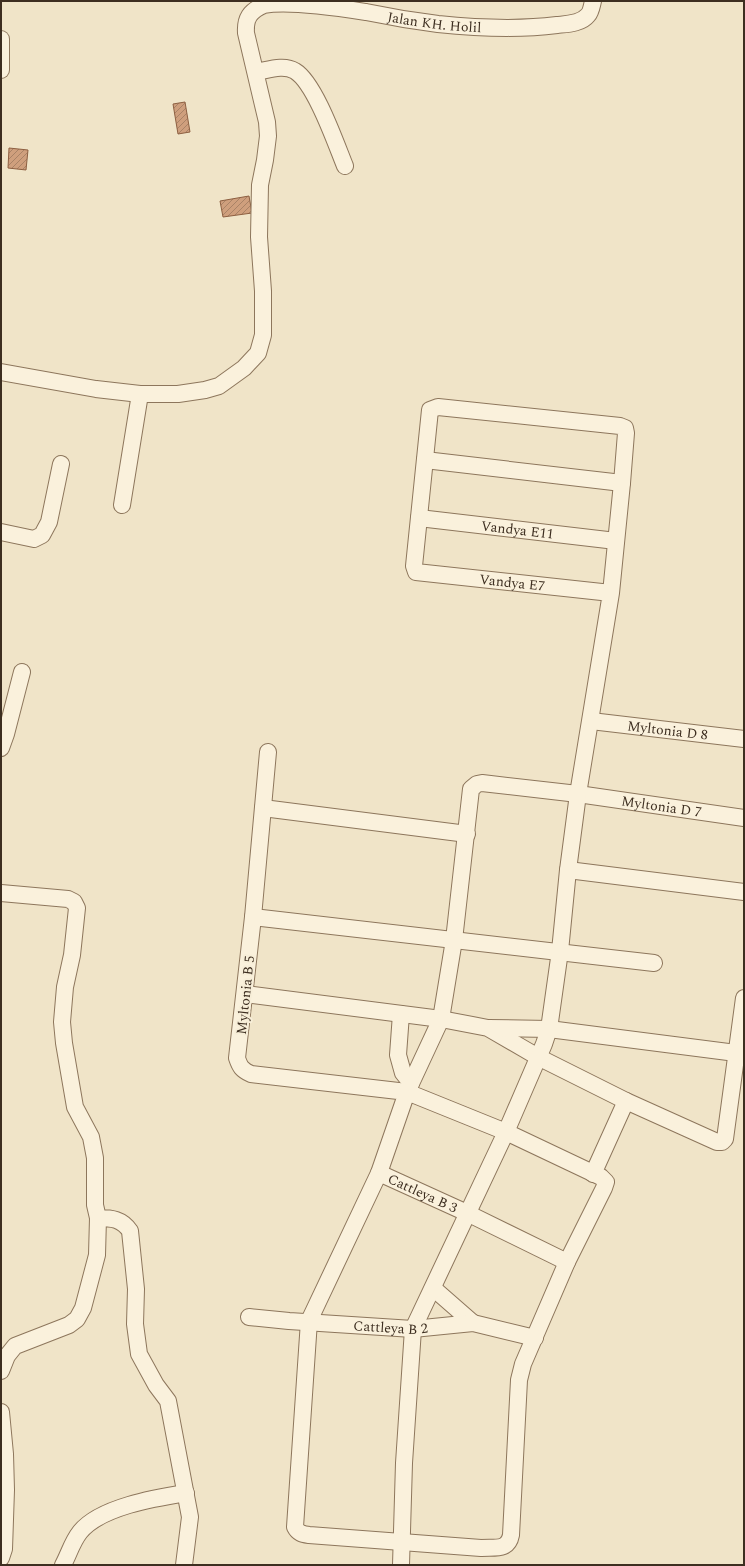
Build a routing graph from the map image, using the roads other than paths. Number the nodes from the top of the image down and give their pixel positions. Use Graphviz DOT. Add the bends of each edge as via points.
graph roads {
  1 [pos="593,1"];
  2 [pos="1,39"];
  3 [pos="1,70"];
  4 [pos="256,72"];
  5 [pos="345,166"];
  6 [pos="1,372"];
  7 [pos="140,394"];
  8 [pos="425,460"];
  9 [pos="60,464"];
  10 [pos="622,483"];
  11 [pos="122,505"];
  12 [pos="419,518"];
  13 [pos="1,532"];
  14 [pos="616,541"];
  15 [pos="611,593"];
  16 [pos="22,672"];
  17 [pos="590,721"];
  18 [pos="744,739"];
  19 [pos="1,748"];
  20 [pos="268,752"];
  21 [pos="578,794"];
  22 [pos="262,808"];
  23 [pos="744,818"];
  24 [pos="467,834"];
  25 [pos="568,870"];
  26 [pos="744,892"];
  27 [pos="1,893"];
  28 [pos="253,917"];
  29 [pos="454,940"];
  30 [pos="560,951"];
  31 [pos="654,963"];
  32 [pos="245,994"];
  33 [pos="744,998"];
  34 [pos="401,1014"];
  35 [pos="441,1019"];
  36 [pos="488,1028"];
  37 [pos="549,1029"];
  38 [pos="736,1053"];
  39 [pos="538,1057"];
  40 [pos="409,1088"];
  41 [pos="626,1101"];
  42 [pos="506,1132"];
  43 [pos="379,1173"];
  44 [pos="593,1174"];
  45 [pos="467,1213"];
  46 [pos="98,1218"];
  47 [pos="567,1262"];
  48 [pos="433,1288"];
  49 [pos="249,1316"];
  50 [pos="309,1321"];
  51 [pos="473,1323"];
  52 [pos="413,1329"];
  53 [pos="535,1338"];
  54 [pos="1,1371"];
  55 [pos="1,1412"];
  56 [pos="186,1492"];
  57 [pos="402,1542"];
  58 [pos="1,1558"];
  59 [pos="63,1565"];
  60 [pos="184,1565"];
  61 [pos="401,1565"];
  1 -- 4 [label="street, Jalan KH. Holil" via="588,15 584,18 539,27 439,24 306,3 264,5 251,13 245,23"];
  2 -- 3 [label="street"];
  4 -- 5 [label="street" via="281,67 295,71 311,90 326,117"];
  4 -- 7 [label="street" via="268,136 260,184 259,237 264,312 263,335 258,353 244,368 219,386 178,394"];
  6 -- 7 [label="street"];
  7 -- 11 [label="street"];
  8 -- 10 [label="street"];
  8 -- 10 [label="street" via="430,410 438,407 620,426 625,428 626,433"];
  8 -- 12 [label="street"];
  9 -- 13 [label="street" via="49,522 42,535 34,539"];
  10 -- 14 [label="street"];
  12 -- 14 [label="street, Vandya E11"];
  12 -- 15 [label="street, Vandya E7" via="415,570"];
  14 -- 15 [label="street"];
  15 -- 17 [label="street"];
  16 -- 19 [label="street"];
  17 -- 18 [label="street, Myltonia D 8"];
  17 -- 21 [label="street"];
  20 -- 22 [label="street, Myltonia B 5"];
  21 -- 23 [label="street, Myltonia D 7"];
  21 -- 24 [label="street, Myltonia D 7" via="477,784 471,789"];
  21 -- 25 [label="street"];
  22 -- 24 [label="street"];
  22 -- 28 [label="street, Myltonia B 5"];
  24 -- 29 [label="street, Myltonia D 7"];
  25 -- 26 [label="street"];
  25 -- 30 [label="street"];
  27 -- 46 [label="street" via="68,899 74,902 77,908 62,1022 75,1107 91,1137 95,1158 95,1205"];
  28 -- 29 [label="street"];
  28 -- 32 [label="street, Myltonia B 5"];
  29 -- 30 [label="street"];
  29 -- 35 [label="street, Myltonia D 7"];
  30 -- 31 [label="street"];
  30 -- 37 [label="street"];
  32 -- 34 [label="street"];
  32 -- 40 [label="street, Myltonia B 5" via="237,1058 243,1071 251,1074"];
  33 -- 38 [label="street"];
  34 -- 35 [label="street"];
  34 -- 40 [label="street" via="398,1055"];
  35 -- 36 [label="street"];
  35 -- 40 [label="street, Myltonia D 7"];
  36 -- 37 [label="street"];
  36 -- 39 [label="street"];
  37 -- 38 [label="street"];
  37 -- 39 [label="street"];
  38 -- 41 [label="street" via="725,1139 722,1142"];
  39 -- 41 [label="street"];
  39 -- 42 [label="street"];
  40 -- 42 [label="street"];
  40 -- 43 [label="street, Myltonia D 7"];
  41 -- 44 [label="street"];
  42 -- 44 [label="street"];
  42 -- 45 [label="street"];
  43 -- 45 [label="street, Cattleya B 3"];
  43 -- 50 [label="street, Myltonia D 7"];
  44 -- 47 [label="street" via="606,1182"];
  45 -- 47 [label="street, Cattleya B 3"];
  45 -- 48 [label="street"];
  46 -- 54 [label="street" via="97,1255 83,1308 77,1319 15,1346 7,1356"];
  46 -- 56 [label="street" via="119,1221 125,1224 130,1232 139,1354 168,1401"];
  47 -- 53 [label="street"];
  48 -- 51 [label="street, Cattleya B 2"];
  48 -- 52 [label="street"];
  49 -- 50 [label="street, Cattleya B 2"];
  50 -- 52 [label="street, Cattleya B 2"];
  50 -- 57 [label="street" via="295,1527 301,1534"];
  51 -- 52 [label="street, Cattleya B 2"];
  51 -- 53 [label="street, Cattleya B 2"];
  52 -- 57 [label="street" via="404,1462"];
  53 -- 57 [label="street" via="519,1380 510,1541 503,1547 482,1548"];
  55 -- 58 [label="street" via="6,1490 4,1549"];
  56 -- 59 [label="street" via="155,1498 103,1515 80,1532"];
  56 -- 60 [label="street" via="190,1517"];
  57 -- 61 [label="street"];
}
